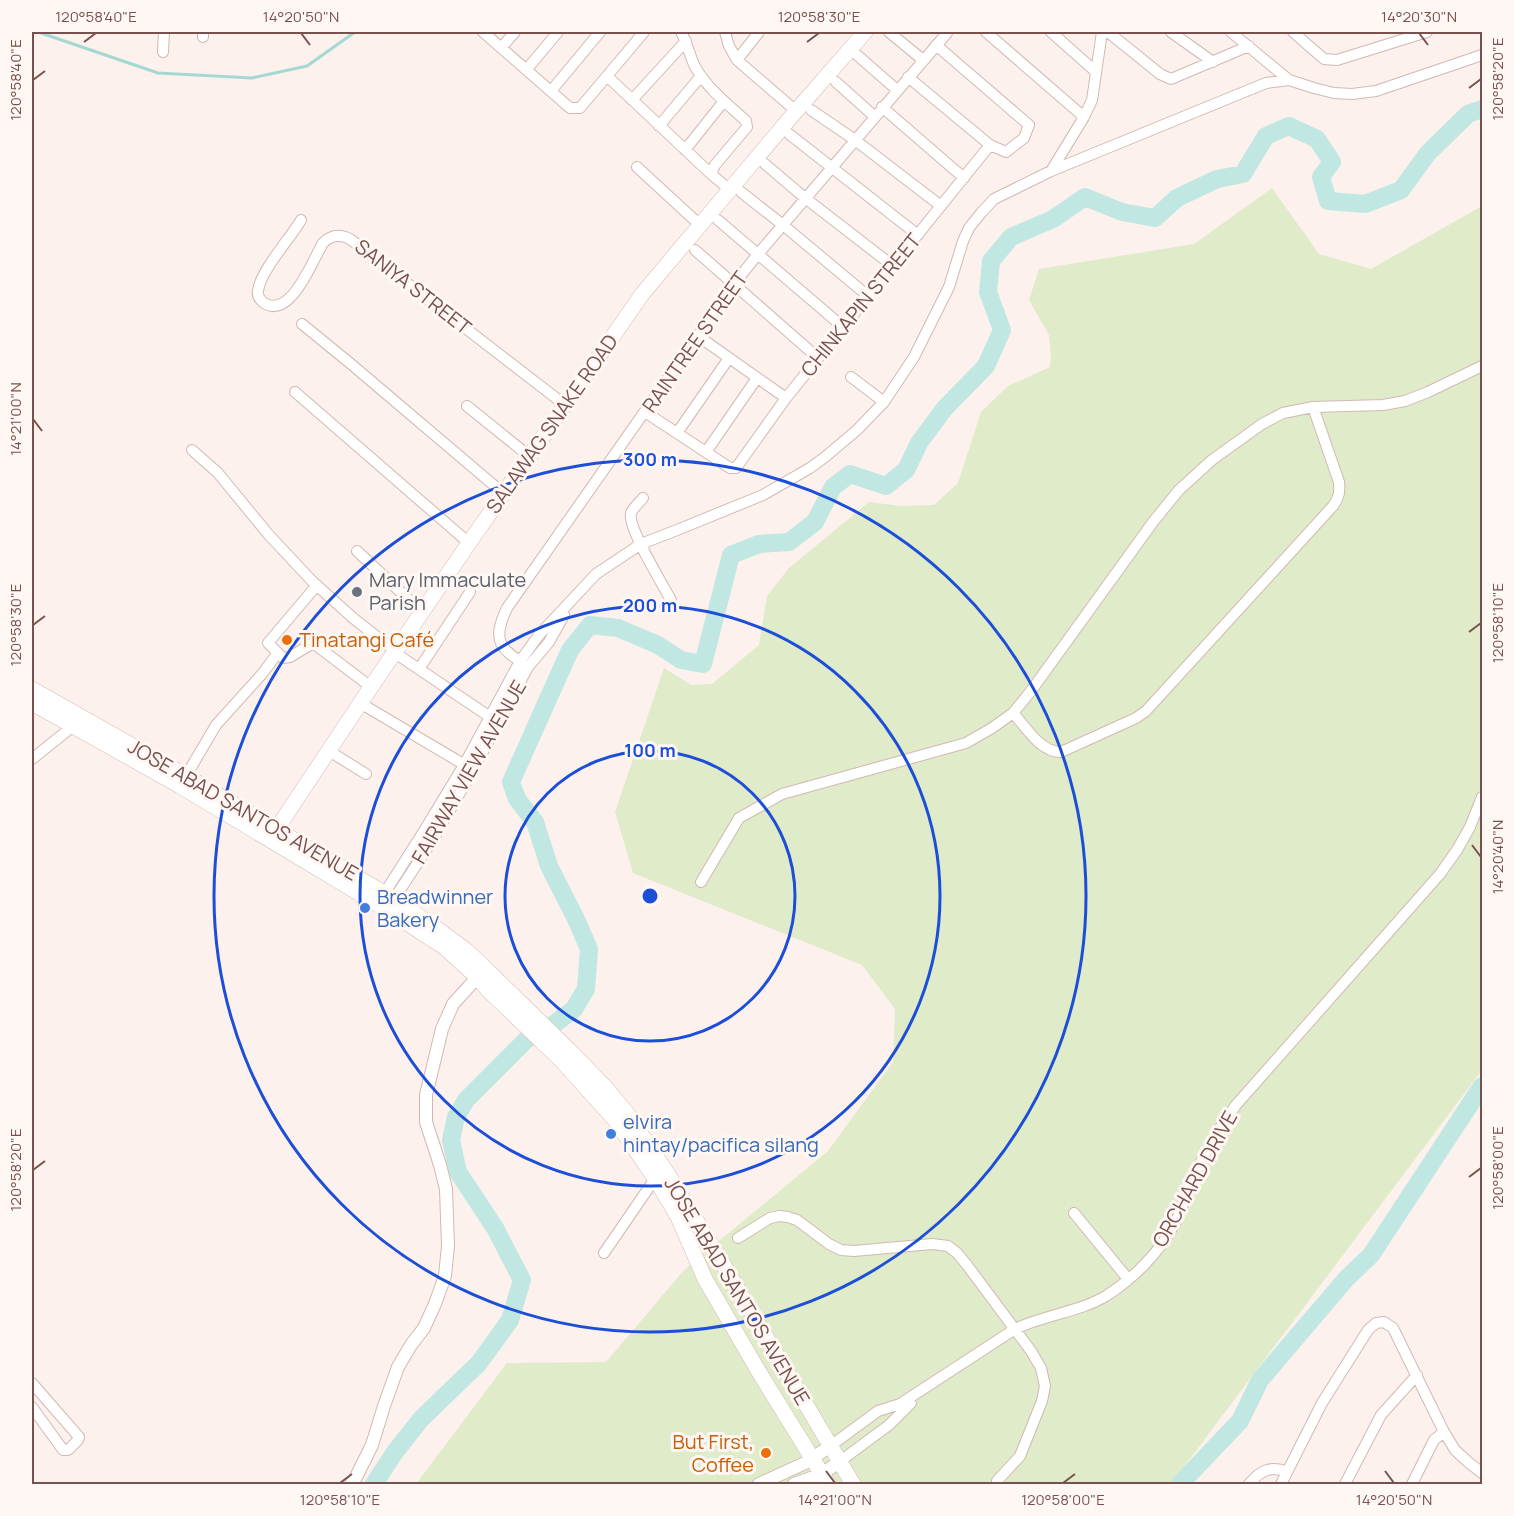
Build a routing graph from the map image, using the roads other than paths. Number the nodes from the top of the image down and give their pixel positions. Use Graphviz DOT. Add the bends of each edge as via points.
graph roads {
  1 [pos="164,32"];
  2 [pos="483,32"];
  3 [pos="515,32"];
  4 [pos="558,32"];
  5 [pos="600,32"];
  6 [pos="644,32"];
  7 [pos="725,32"];
  8 [pos="759,32"];
  9 [pos="866,32"];
  10 [pos="889,32"];
  11 [pos="946,32"];
  12 [pos="986,32"];
  13 [pos="1051,32"];
  14 [pos="1102,32"];
  15 [pos="1108,32"];
  16 [pos="1171,32"];
  17 [pos="1231,32"];
  18 [pos="1293,32"];
  19 [pos="1427,32"];
  20 [pos="683,36"];
  21 [pos="936,45"];
  22 [pos="1249,46"];
  23 [pos="501,48"];
  24 [pos="164,52"];
  25 [pos="857,55"];
  26 [pos="1482,55"];
  27 [pos="737,60"];
  28 [pos="923,60"];
  29 [pos="1213,62"];
  30 [pos="527,69"];
  31 [pos="1095,71"];
  32 [pos="607,76"];
  33 [pos="701,76"];
  34 [pos="908,77"];
  35 [pos="1288,80"];
  36 [pos="836,82"];
  37 [pos="897,90"];
  38 [pos="550,91"];
  39 [pos="632,100"];
  40 [pos="724,101"];
  41 [pos="882,107"];
  42 [pos="803,111"];
  43 [pos="874,116"];
  44 [pos="1084,117"];
  45 [pos="659,126"];
  46 [pos="789,134"];
  47 [pos="855,140"];
  48 [pos="990,145"];
  49 [pos="685,150"];
  50 [pos="765,164"];
  51 [pos="832,166"];
  52 [pos="637,167"];
  53 [pos="1051,171"];
  54 [pos="711,174"];
  55 [pos="964,178"];
  56 [pos="736,191"];
  57 [pos="805,198"];
  58 [pos="941,206"];
  59 [pos="301,220"];
  60 [pos="718,220"];
  61 [pos="783,225"];
  62 [pos="701,226"];
  63 [pos="918,235"];
  64 [pos="695,250"];
  65 [pos="758,254"];
  66 [pos="892,266"];
  67 [pos="734,284"];
  68 [pos="868,296"];
  69 [pos="302,324"];
  70 [pos="843,327"];
  71 [pos="698,336"];
  72 [pos="729,358"];
  73 [pos="818,358"];
  74 [pos="1482,366"];
  75 [pos="851,377"];
  76 [pos="757,378"];
  77 [pos="295,392"];
  78 [pos="786,398"];
  79 [pos="884,402"];
  80 [pos="565,405"];
  81 [pos="466,406"];
  82 [pos="1313,407"];
  83 [pos="645,412"];
  84 [pos="677,433"];
  85 [pos="192,450"];
  86 [pos="705,452"];
  87 [pos="529,456"];
  88 [pos="503,494"];
  89 [pos="643,498"];
  90 [pos="469,543"];
  91 [pos="641,544"];
  92 [pos="357,551"];
  93 [pos="316,585"];
  94 [pos="470,592"];
  95 [pos="671,600"];
  96 [pos="422,612"];
  97 [pos="277,654"];
  98 [pos="398,654"];
  99 [pos="524,664"];
  100 [pos="419,669"];
  101 [pos="371,687"];
  102 [pos="32,689"];
  103 [pos="32,703"];
  104 [pos="360,703"];
  105 [pos="1013,713"];
  106 [pos="490,717"];
  107 [pos="76,721"];
  108 [pos="329,751"];
  109 [pos="32,759"];
  110 [pos="468,768"];
  111 [pos="366,774"];
  112 [pos="183,781"];
  113 [pos="1482,797"];
  114 [pos="272,834"];
  115 [pos="701,882"];
  116 [pos="387,900"];
  117 [pos="481,973"];
  118 [pos="662,1177"];
  119 [pos="1074,1213"];
  120 [pos="738,1238"];
  121 [pos="604,1253"];
  122 [pos="1128,1279"];
  123 [pos="1015,1329"];
  124 [pos="1417,1376"];
  125 [pos="939,1379"];
  126 [pos="32,1383"];
  127 [pos="32,1407"];
  128 [pos="1444,1432"];
  129 [pos="829,1447"];
  130 [pos="812,1459"];
  131 [pos="839,1462"];
  132 [pos="1287,1472"];
  133 [pos="1482,1475"];
  134 [pos="825,1479"];
  135 [pos="997,1481"];
  136 [pos="351,1485"];
  137 [pos="759,1485"];
  138 [pos="794,1485"];
  139 [pos="853,1485"];
  140 [pos="1249,1485"];
  141 [pos="1281,1485"];
  142 [pos="1345,1485"];
  143 [pos="1412,1485"];
  144 [pos="1479,1485"];
  1 -- 24 [label="street"];
  2 -- 23 [label="street"];
  3 -- 23 [label="street"];
  4 -- 30 [label="street"];
  5 -- 38 [label="street"];
  6 -- 32 [label="street"];
  7 -- 27 [label="street"];
  8 -- 27 [label="street"];
  9 -- 42 [label="main road, SALAWAG SNAKE ROAD"];
  10 -- 28 [label="street"];
  11 -- 21 [label="street, RAINTREE STREET"];
  12 -- 44 [label="street"];
  13 -- 31 [label="street"];
  14 -- 31 [label="street"];
  15 -- 29 [label="street" via="1171,79"];
  16 -- 29 [label="street"];
  17 -- 22 [label="street"];
  18 -- 19 [label="street" via="1324,59 1337,60"];
  20 -- 33 [label="street"];
  20 -- 39 [label="street"];
  21 -- 28 [label="street, RAINTREE STREET"];
  21 -- 48 [label="street" via="1029,125 1024,138 1006,152"];
  22 -- 29 [label="street"];
  22 -- 35 [label="street"];
  23 -- 30 [label="street"];
  25 -- 37 [label="street"];
  26 -- 35 [label="street" via="1376,91 1334,93"];
  27 -- 42 [label="street"];
  28 -- 34 [label="street, RAINTREE STREET"];
  30 -- 38 [label="street"];
  31 -- 44 [label="street" via="1092,100"];
  32 -- 38 [label="street" via="580,108 570,108"];
  32 -- 39 [label="street"];
  33 -- 40 [label="street"];
  33 -- 45 [label="street"];
  34 -- 37 [label="street, RAINTREE STREET"];
  34 -- 48 [label="street"];
  35 -- 53 [label="street, FAIRWAY VIEW AVENUE" via="1266,83"];
  36 -- 43 [label="street"];
  37 -- 41 [label="street, RAINTREE STREET"];
  39 -- 45 [label="street"];
  40 -- 49 [label="street"];
  40 -- 54 [label="street" via="746,121 747,127"];
  41 -- 43 [label="street, RAINTREE STREET"];
  41 -- 55 [label="street"];
  42 -- 47 [label="street"];
  42 -- 56 [label="main road, SALAWAG SNAKE ROAD"];
  43 -- 47 [label="street, RAINTREE STREET"];
  44 -- 53 [label="street"];
  45 -- 49 [label="street"];
  46 -- 51 [label="street"];
  47 -- 51 [label="street, RAINTREE STREET"];
  47 -- 58 [label="street"];
  48 -- 55 [label="street, CHINKAPIN STREET"];
  49 -- 54 [label="street"];
  50 -- 57 [label="street"];
  51 -- 57 [label="street, RAINTREE STREET"];
  51 -- 63 [label="street"];
  52 -- 62 [label="street"];
  53 -- 79 [label="street, FAIRWAY VIEW AVENUE" via="994,199 969,228 949,287 914,357"];
  54 -- 56 [label="street"];
  55 -- 58 [label="street, CHINKAPIN STREET"];
  56 -- 61 [label="street"];
  56 -- 62 [label="main road, SALAWAG SNAKE ROAD"];
  57 -- 61 [label="street, RAINTREE STREET"];
  57 -- 66 [label="street"];
  58 -- 63 [label="street, CHINKAPIN STREET"];
  59 -- 80 [label="street, SANIYA STREET" via="262,279 258,292 266,304 279,306 292,296 323,243 332,236 345,236"];
  60 -- 65 [label="street"];
  61 -- 65 [label="street, RAINTREE STREET"];
  61 -- 68 [label="street"];
  62 -- 80 [label="main road, SALAWAG SNAKE ROAD" via="643,293"];
  63 -- 66 [label="street, CHINKAPIN STREET"];
  64 -- 67 [label="street"];
  65 -- 67 [label="street, RAINTREE STREET"];
  65 -- 70 [label="street"];
  66 -- 68 [label="street, CHINKAPIN STREET"];
  67 -- 71 [label="street, RAINTREE STREET"];
  67 -- 73 [label="street"];
  68 -- 70 [label="street, CHINKAPIN STREET"];
  69 -- 88 [label="street"];
  70 -- 73 [label="street, CHINKAPIN STREET"];
  71 -- 72 [label="street"];
  71 -- 83 [label="street, RAINTREE STREET"];
  72 -- 76 [label="street"];
  72 -- 84 [label="street"];
  73 -- 78 [label="street, CHINKAPIN STREET"];
  74 -- 82 [label="street" via="1405,401"];
  75 -- 79 [label="street"];
  76 -- 78 [label="street"];
  76 -- 86 [label="street"];
  77 -- 90 [label="street"];
  78 -- 86 [label="street, CHINKAPIN STREET" via="736,468"];
  79 -- 91 [label="street, FAIRWAY VIEW AVENUE" via="810,468 763,495"];
  80 -- 87 [label="main road, SALAWAG SNAKE ROAD"];
  81 -- 87 [label="street"];
  82 -- 105 [label="street" via="1283,413 1262,424 1179,490"];
  82 -- 105 [label="street" via="1339,482 1338,499 1146,711 1061,752 1053,752 1039,742"];
  83 -- 84 [label="street"];
  83 -- 99 [label="street, RAINTREE STREET" via="499,624 503,648"];
  84 -- 86 [label="street"];
  85 -- 93 [label="street" via="218,473"];
  87 -- 88 [label="main road, SALAWAG SNAKE ROAD"];
  88 -- 90 [label="main road, SALAWAG SNAKE ROAD"];
  89 -- 91 [label="street" via="632,513"];
  90 -- 96 [label="main road, SALAWAG SNAKE ROAD"];
  91 -- 95 [label="street"];
  91 -- 99 [label="street, FAIRWAY VIEW AVENUE" via="596,574 571,601 549,642"];
  92 -- 96 [label="street"];
  93 -- 97 [label="street" via="268,643"];
  93 -- 98 [label="street"];
  94 -- 100 [label="street"];
  96 -- 98 [label="main road, SALAWAG SNAKE ROAD"];
  97 -- 101 [label="street" via="290,657 313,643"];
  97 -- 112 [label="street" via="216,725"];
  98 -- 100 [label="street"];
  98 -- 101 [label="main road, SALAWAG SNAKE ROAD"];
  99 -- 106 [label="street, FAIRWAY VIEW AVENUE"];
  99 -- 110 [label="street, FAIRWAY VIEW AVENUE"];
  100 -- 106 [label="street"];
  101 -- 104 [label="main road, SALAWAG SNAKE ROAD"];
  102 -- 107 [label="main road, JOSE ABAD SANTOS AVENUE"];
  103 -- 107 [label="main road, JOSE ABAD SANTOS AVENUE"];
  104 -- 108 [label="main road, SALAWAG SNAKE ROAD"];
  104 -- 110 [label="street"];
  105 -- 115 [label="street" via="966,743 782,794 739,818"];
  106 -- 110 [label="street, FAIRWAY VIEW AVENUE"];
  107 -- 109 [label="street"];
  107 -- 112 [label="main road, JOSE ABAD SANTOS AVENUE"];
  108 -- 111 [label="street"];
  108 -- 114 [label="main road, SALAWAG SNAKE ROAD"];
  110 -- 116 [label="street, FAIRWAY VIEW AVENUE"];
  112 -- 114 [label="main road, JOSE ABAD SANTOS AVENUE"];
  113 -- 122 [label="street, ORCHARD DRIVE" via="1470,827 1440,874 1236,1105 1212,1140 1174,1224"];
  114 -- 116 [label="main road, JOSE ABAD SANTOS AVENUE"];
  116 -- 117 [label="main road, JOSE ABAD SANTOS AVENUE"];
  117 -- 118 [label="main road, JOSE ABAD SANTOS AVENUE" via="564,1055 607,1089 626,1112"];
  117 -- 136 [label="street" via="453,1004 442,1029 426,1095 426,1122 446,1189 445,1276 424,1328 398,1367 372,1444"];
  118 -- 121 [label="street" via="652,1183"];
  118 -- 129 [label="main road, JOSE ABAD SANTOS AVENUE" via="711,1244"];
  118 -- 130 [label="main road, JOSE ABAD SANTOS AVENUE" via="705,1279"];
  119 -- 122 [label="street"];
  120 -- 123 [label="street" via="779,1216 797,1220 841,1250 948,1246 968,1265"];
  122 -- 123 [label="street, ORCHARD DRIVE" via="1088,1305"];
  123 -- 125 [label="street, ORCHARD DRIVE"];
  123 -- 135 [label="street" via="1041,1368 1044,1386 1020,1456"];
  124 -- 128 [label="street"];
  124 -- 132 [label="street" via="1394,1328 1384,1322 1376,1323 1322,1403"];
  124 -- 142 [label="street" via="1381,1415"];
  125 -- 129 [label="street, ORCHARD DRIVE" via="900,1404 878,1411"];
  125 -- 131 [label="street, ORCHARD DRIVE" via="889,1425"];
  126 -- 127 [label="street" via="78,1440 63,1450"];
  128 -- 133 [label="street" via="1455,1450"];
  128 -- 143 [label="street" via="1434,1440"];
  129 -- 130 [label="street, ORCHARD DRIVE"];
  129 -- 131 [label="main road, JOSE ABAD SANTOS AVENUE"];
  130 -- 134 [label="main road, JOSE ABAD SANTOS AVENUE"];
  130 -- 137 [label="street, ORCHARD DRIVE"];
  131 -- 134 [label="street, ORCHARD DRIVE"];
  131 -- 139 [label="main road, JOSE ABAD SANTOS AVENUE"];
  132 -- 140 [label="street" via="1268,1469"];
  132 -- 141 [label="street"];
  133 -- 144 [label="street"];
  134 -- 138 [label="street, ORCHARD DRIVE"];
}
